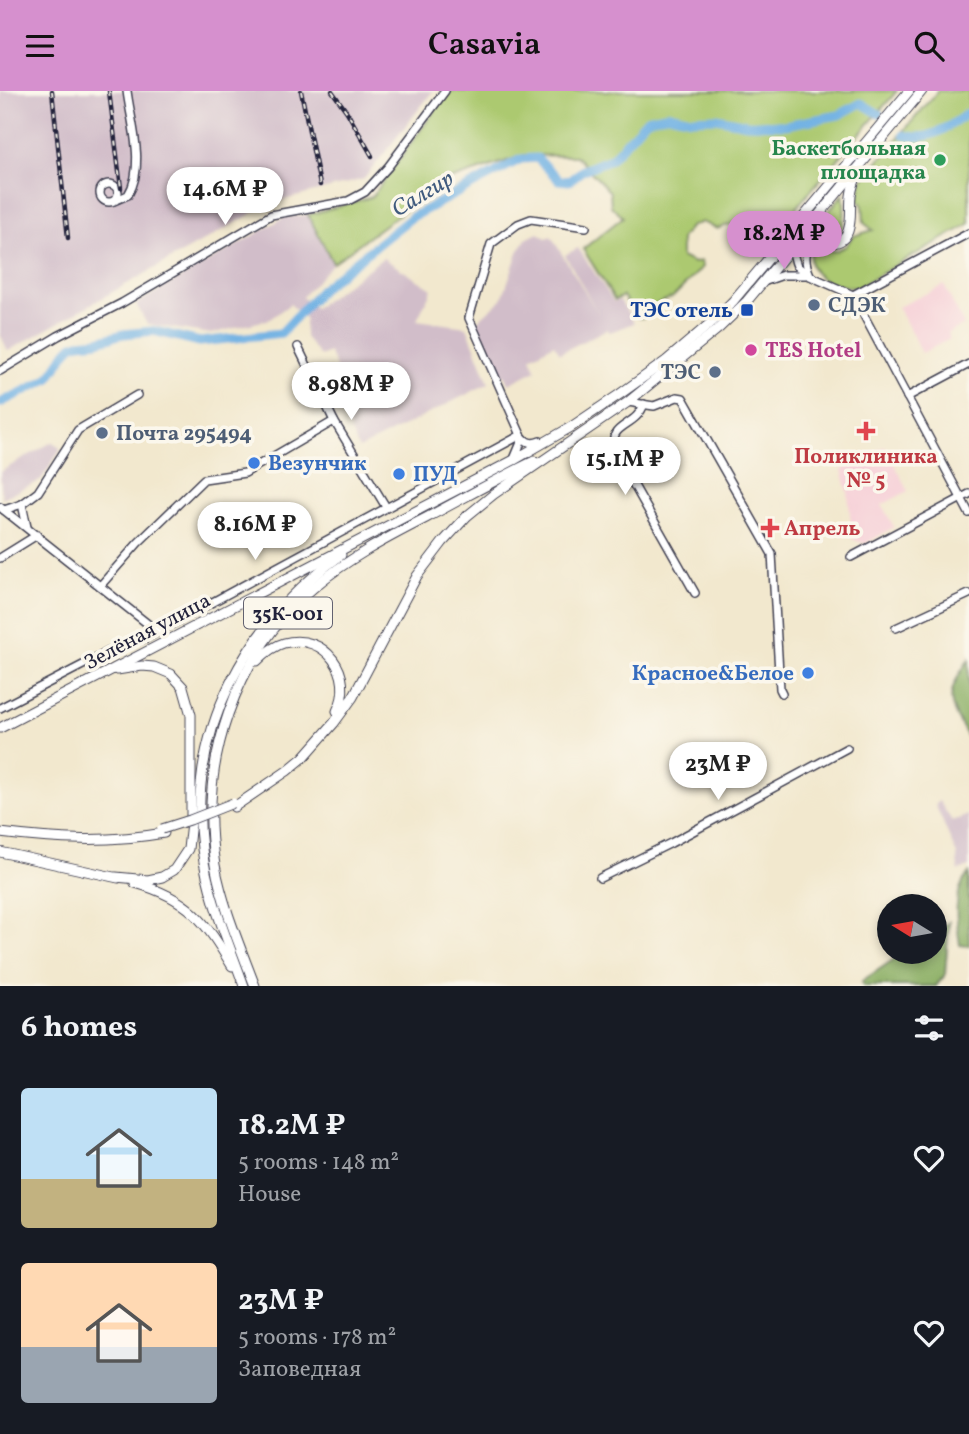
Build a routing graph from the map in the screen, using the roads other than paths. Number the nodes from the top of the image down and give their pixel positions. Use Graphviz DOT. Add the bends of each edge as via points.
graph roads {
  1 [pos="127,91"];
  2 [pos="445,91"];
  3 [pos="909,91"];
  4 [pos="922,91"];
  5 [pos="864,161"];
  6 [pos="833,183"];
  7 [pos="114,201"];
  8 [pos="809,216"];
  9 [pos="586,227"];
  10 [pos="806,231"];
  11 [pos="969,233"];
  12 [pos="814,238"];
  13 [pos="793,246"];
  14 [pos="810,276"];
  15 [pos="761,283"];
  16 [pos="853,295"];
  17 [pos="298,347"];
  18 [pos="969,364"];
  19 [pos="0,371"];
  20 [pos="620,394"];
  21 [pos="137,395"];
  22 [pos="907,397"];
  23 [pos="628,402"];
  24 [pos="644,404"];
  25 [pos="334,421"];
  26 [pos="522,437"];
  27 [pos="560,448"];
  28 [pos="513,460"];
  29 [pos="965,496"];
  30 [pos="22,504"];
  31 [pos="386,507"];
  32 [pos="2,509"];
  33 [pos="969,513"];
  34 [pos="27,527"];
  35 [pos="37,535"];
  36 [pos="359,541"];
  37 [pos="851,557"];
  38 [pos="0,558"];
  39 [pos="101,585"];
  40 [pos="695,593"];
  41 [pos="969,594"];
  42 [pos="896,628"];
  43 [pos="158,632"];
  44 [pos="248,669"];
  45 [pos="107,672"];
  46 [pos="782,693"];
  47 [pos="0,708"];
  48 [pos="0,728"];
  49 [pos="847,748"];
  50 [pos="233,805"];
  51 [pos="200,822"];
  52 [pos="0,828"];
  53 [pos="163,831"];
  54 [pos="0,833"];
  55 [pos="0,852"];
  56 [pos="116,877"];
  57 [pos="600,879"];
  58 [pos="244,986"];
  59 [pos="255,986"];
  1 -- 7 [label="street" via="136,175 128,195"];
  2 -- 19 [label="street" via="365,192 348,201 271,215"];
  3 -- 6 [label="main road, 35К-001"];
  4 -- 5 [label="main road, 35К-001"];
  5 -- 10 [label="main road, 35К-001"];
  5 -- 12 [label="main road" via="852,190 847,234 832,243"];
  6 -- 8 [label="main road"];
  6 -- 20 [label="main road, 35К-001" via="733,301 666,361"];
  8 -- 10 [label="main road"];
  8 -- 13 [label="street"];
  9 -- 26 [label="street" via="531,219 491,244 468,318"];
  10 -- 12 [label="main road"];
  10 -- 13 [label="main road, 35К-001"];
  11 -- 16 [label="street"];
  12 -- 14 [label="street" via="805,260"];
  13 -- 14 [label="street" via="797,266"];
  13 -- 15 [label="main road, 35К-001"];
  14 -- 15 [label="street" via="783,275"];
  14 -- 16 [label="street"];
  15 -- 23 [label="main road, 35К-001" via="719,328"];
  16 -- 22 [label="street"];
  17 -- 25 [label="street"];
  18 -- 22 [label="street"];
  20 -- 26 [label="street" via="539,442 533,444"];
  20 -- 28 [label="main road, Зелёная улица / 35К-001"];
  21 -- 30 [label="street" via="78,430 38,492"];
  22 -- 29 [label="street"];
  23 -- 24 [label="street"];
  23 -- 27 [label="main road, 35К-001"];
  24 -- 40 [label="street" via="639,417 618,430 612,443"];
  24 -- 46 [label="street" via="683,398 772,554"];
  25 -- 31 [label="street"];
  25 -- 39 [label="street" via="245,473 204,479"];
  26 -- 28 [label="street"];
  26 -- 31 [label="street"];
  27 -- 44 [label="main road, 35К-001" via="340,567 283,618"];
  27 -- 50 [label="main road" via="494,494 443,542 411,586 353,697 334,723 287,771"];
  28 -- 36 [label="main road, Зелёная улица / 35К-001"];
  29 -- 33 [label="street"];
  29 -- 37 [label="street"];
  30 -- 32 [label="street"];
  30 -- 34 [label="street"];
  31 -- 43 [label="street"];
  32 -- 34 [label="street"];
  34 -- 35 [label="street"];
  35 -- 38 [label="street"];
  35 -- 39 [label="street"];
  36 -- 45 [label="main road, Зелёная улица / 35К-001"];
  36 -- 51 [label="main road" via="291,595 239,665 208,748"];
  39 -- 43 [label="street"];
  41 -- 42 [label="street"];
  43 -- 47 [label="street" via="92,659"];
  44 -- 50 [label="main road" via="279,645 304,642 336,661 344,690 337,711 301,754"];
  44 -- 59 [label="main road, 35К-001" via="224,725 211,809 215,866 223,899"];
  45 -- 48 [label="main road, Зелёная улица / 35К-001"];
  45 -- 56 [label="main road" via="142,666 171,674 183,687 191,715 191,835 186,855 174,870 155,879"];
  49 -- 57 [label="street"];
  50 -- 51 [label="main road, bridge"];
  50 -- 53 [label="main road, bridge"];
  51 -- 53 [label="main road, bridge"];
  51 -- 58 [label="main road" via="211,890"];
  52 -- 53 [label="main road" via="84,837"];
  53 -- 54 [label="main road" via="136,838 84,841"];
  55 -- 56 [label="main road"];
  56 -- 58 [label="main road" via="171,896 192,911 209,928"];
}
